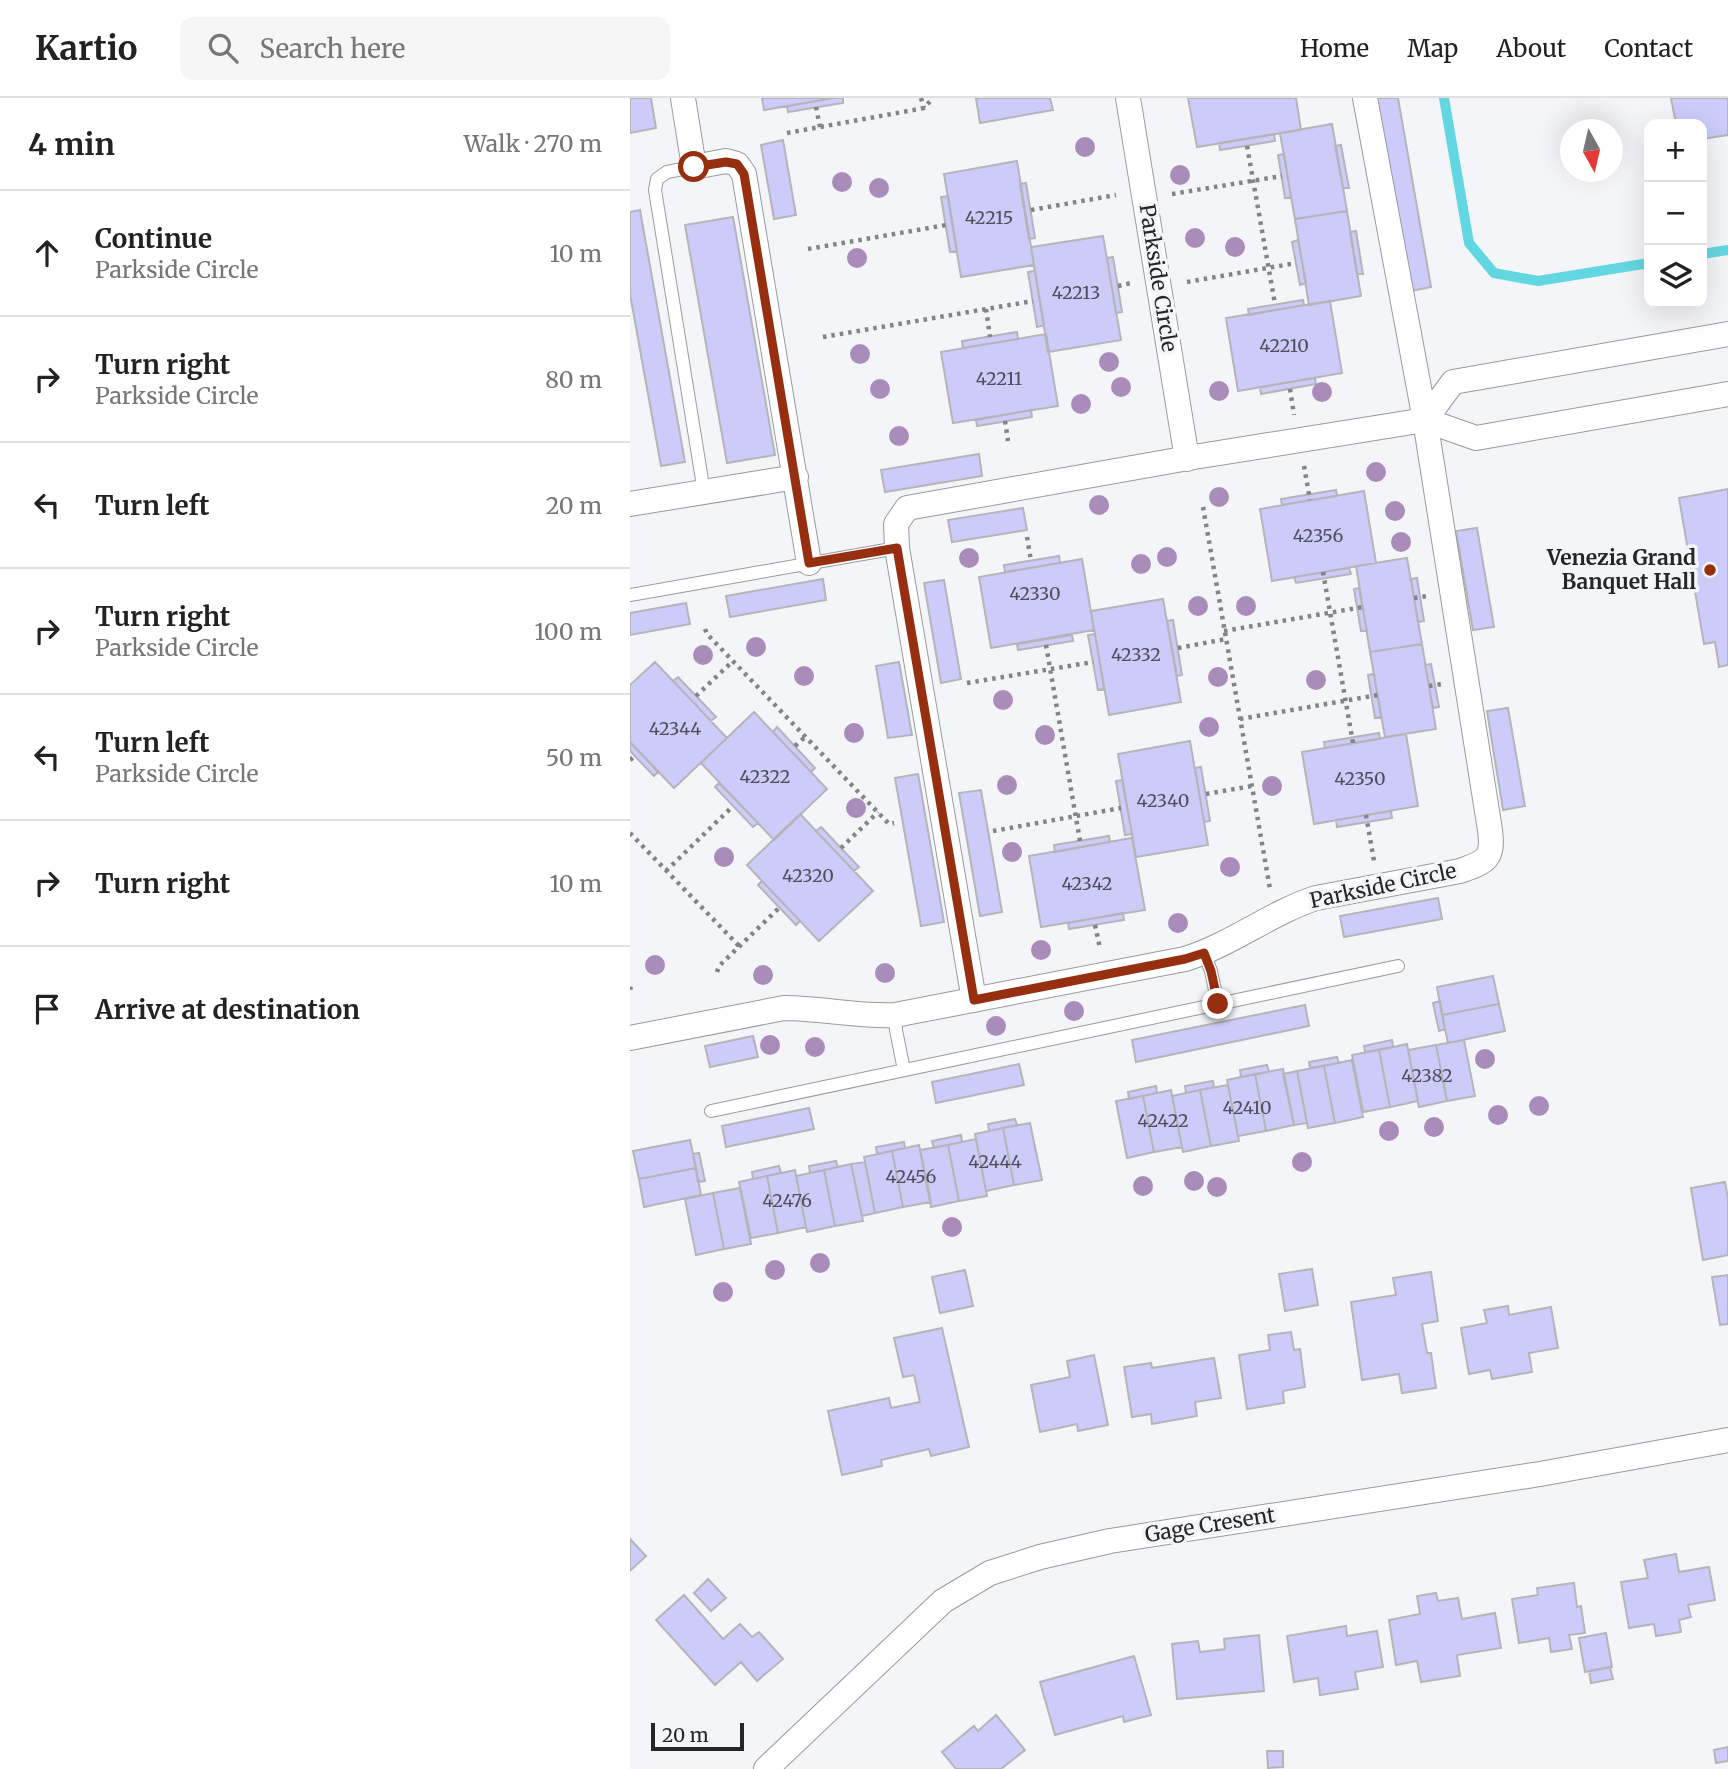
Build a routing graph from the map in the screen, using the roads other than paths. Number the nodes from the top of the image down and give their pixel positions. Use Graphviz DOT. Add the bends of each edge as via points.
graph roads {
  1 [pos="683,98"];
  2 [pos="1128,98"];
  3 [pos="1365,98"];
  4 [pos="694,167"];
  5 [pos="1728,334"];
  6 [pos="1728,394"];
  7 [pos="1425,420"];
  8 [pos="1187,459"];
  9 [pos="796,477"];
  10 [pos="704,492"];
  11 [pos="630,504"];
  12 [pos="897,548"];
  13 [pos="809,563"];
  14 [pos="630,595"];
  15 [pos="1204,953"];
  16 [pos="1398,966"];
  17 [pos="974,1000"];
  18 [pos="1218,1004"];
  19 [pos="895,1015"];
  20 [pos="630,1038"];
  21 [pos="904,1070"];
  22 [pos="711,1111"];
  23 [pos="1728,1440"];
  24 [pos="766,1769"];
  1 -- 4 [label="street"];
  2 -- 8 [label="street, Parkside Circle"];
  3 -- 7 [label="street, Parkside Circle"];
  4 -- 9 [label="street" via="726,162 737,164 744,174"];
  4 -- 10 [label="lane" via="667,172 657,179 655,190"];
  5 -- 7 [label="street" via="1453,382"];
  6 -- 7 [label="street" via="1476,438"];
  7 -- 8 [label="street"];
  7 -- 15 [label="street, Parkside Circle" via="1490,831 1490,856 1460,871 1308,900"];
  8 -- 12 [label="street" via="908,508 896,524"];
  9 -- 10 [label="street"];
  9 -- 13 [label="street"];
  10 -- 11 [label="street"];
  12 -- 13 [label="lane"];
  12 -- 17 [label="street"];
  13 -- 14 [label="lane"];
  15 -- 17 [label="street, Parkside Circle"];
  15 -- 18 [label="lane"];
  16 -- 18 [label="lane"];
  17 -- 19 [label="street, Parkside Circle"];
  18 -- 21 [label="lane"];
  19 -- 20 [label="street, Parkside Circle" via="784,1009"];
  19 -- 21 [label="lane"];
  21 -- 22 [label="lane"];
  23 -- 24 [label="street, Gage Cresent" via="1110,1541 990,1573 943,1601"];
}
